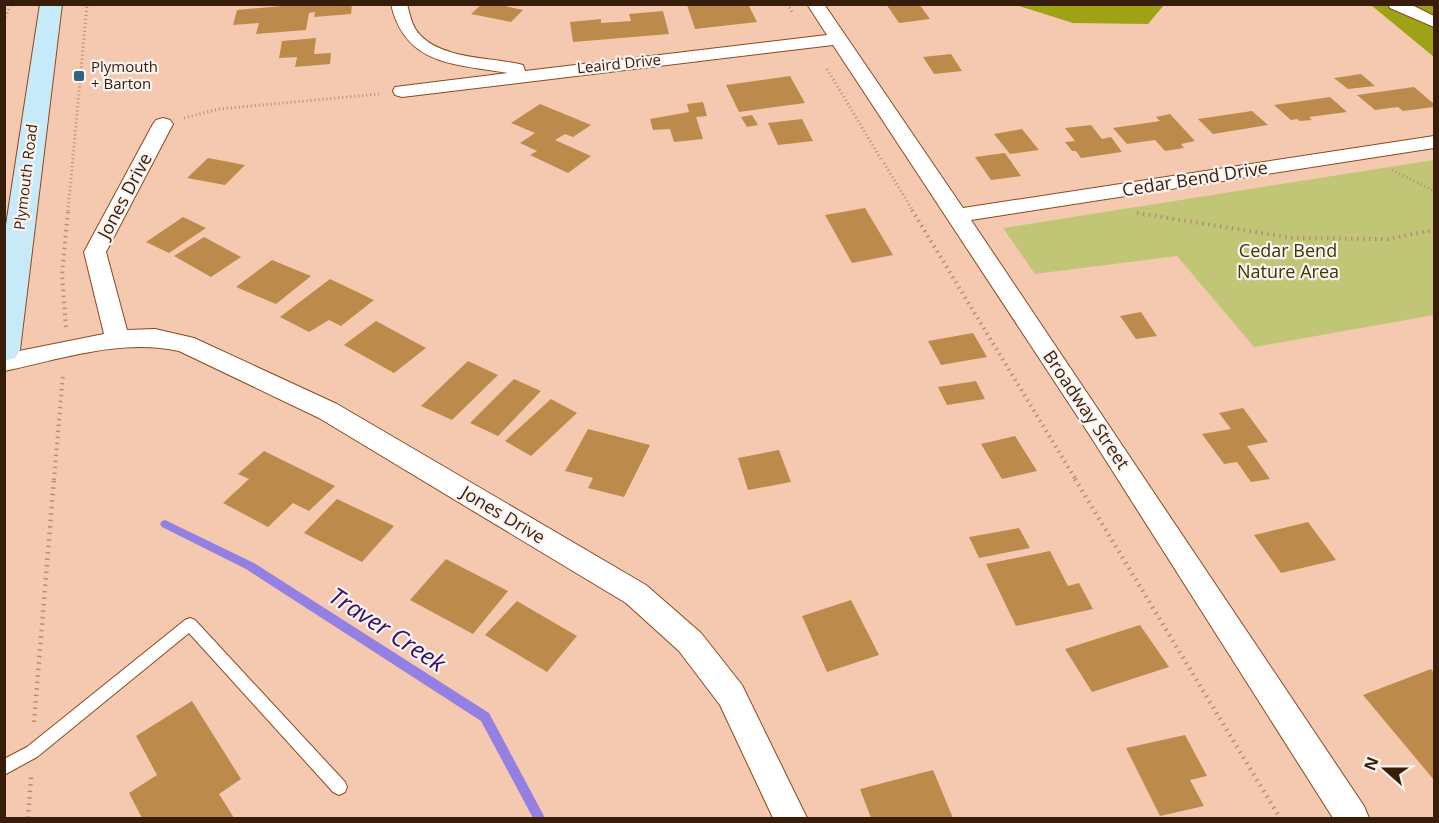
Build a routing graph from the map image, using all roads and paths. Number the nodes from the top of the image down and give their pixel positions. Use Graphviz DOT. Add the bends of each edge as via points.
graph roads {
  1 [pos="10,4"];
  2 [pos="51,4"];
  3 [pos="87,4"];
  4 [pos="399,4"];
  5 [pos="815,4"];
  6 [pos="1396,4"];
  7 [pos="4,21"];
  8 [pos="1434,22"];
  9 [pos="837,39"];
  10 [pos="822,61"];
  11 [pos="540,73"];
  12 [pos="402,91"];
  13 [pos="163,124"];
  14 [pos="32,134"];
  15 [pos="4,140"];
  16 [pos="1434,142"];
  17 [pos="1365,153"];
  18 [pos="1434,191"];
  19 [pos="1137,213"];
  20 [pos="956,216"];
  21 [pos="1434,230"];
  22 [pos="66,322"];
  23 [pos="117,339"];
  24 [pos="4,350"];
  25 [pos="4,363"];
  26 [pos="63,379"];
  27 [pos="32,753"];
  28 [pos="4,768"];
  29 [pos="339,787"];
  30 [pos="28,819"];
  31 [pos="790,819"];
  32 [pos="1280,819"];
  33 [pos="1352,819"];
  1 -- 7 [label="path"];
  2 -- 14 [label="main road, Plymouth Road"];
  3 -- 22 [label="path" via="62,274"];
  4 -- 11 [label="street" via="403,21 415,40 442,55"];
  5 -- 9 [label="street, Broadway Street"];
  6 -- 8 [label="street"];
  9 -- 11 [label="street, Leaird Drive"];
  9 -- 20 [label="street, Broadway Street"];
  10 -- 32 [label="path"];
  11 -- 12 [label="street, Leaird Drive"];
  12 -- 13 [label="path" via="219,109"];
  13 -- 23 [label="street, Jones Drive" via="95,252"];
  14 -- 15 [label="main road"];
  14 -- 24 [label="main road, Plymouth Road"];
  16 -- 17 [label="street, Cedar Bend Drive"];
  17 -- 18 [label="path"];
  17 -- 20 [label="street, Cedar Bend Drive"];
  19 -- 21 [label="path" via="1293,238 1388,239"];
  20 -- 33 [label="street, Broadway Street"];
  23 -- 25 [label="street, Jones Drive"];
  23 -- 31 [label="street, Jones Drive" via="155,337 186,344 328,411 636,594 690,642 731,695"];
  26 -- 27 [label="path"];
  27 -- 28 [label="lane"];
  27 -- 29 [label="lane" via="190,624"];
  27 -- 30 [label="path"];
}
